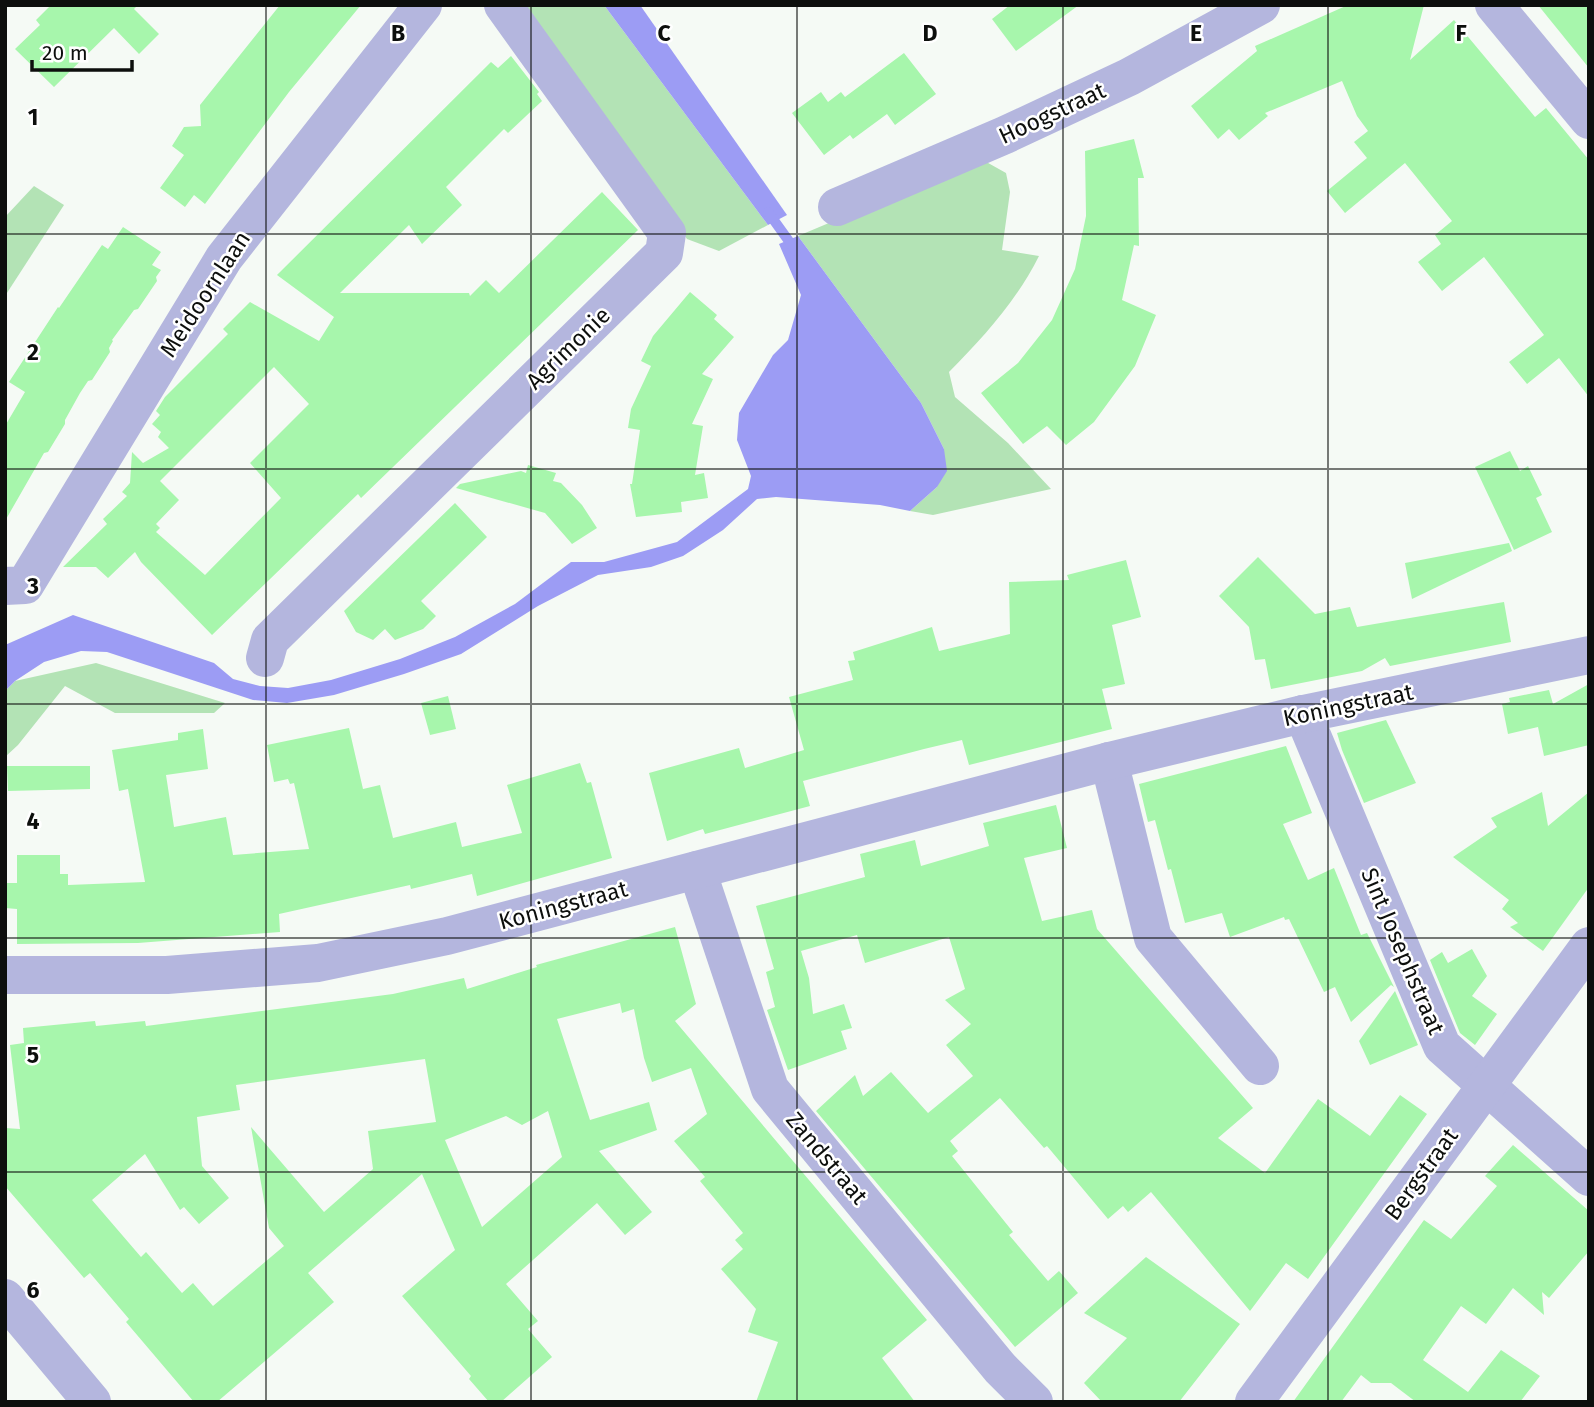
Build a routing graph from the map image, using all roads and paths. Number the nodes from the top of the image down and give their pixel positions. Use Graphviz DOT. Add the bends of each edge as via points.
graph roads {
  1 [pos="423,5"];
  2 [pos="503,5"];
  3 [pos="1261,5"];
  4 [pos="1494,5"];
  5 [pos="1589,120"];
  6 [pos="837,207"];
  7 [pos="5,586"];
  8 [pos="1589,655"];
  9 [pos="265,658"];
  10 [pos="1303,714"];
  11 [pos="1109,761"];
  12 [pos="697,870"];
  13 [pos="1589,946"];
  14 [pos="5,975"];
  15 [pos="1260,1066"];
  16 [pos="1486,1086"];
  17 [pos="1589,1177"];
  18 [pos="5,1298"];
  19 [pos="92,1402"];
  20 [pos="1034,1402"];
  21 [pos="1254,1402"];
  1 -- 7 [label="street, Meidoornlaan" via="224,258 25,584"];
  2 -- 9 [label="street, Agrimonie" via="667,233 664,253 270,640"];
  3 -- 6 [label="street, Hoogstraat" via="1116,83"];
  4 -- 5 [label="street"];
  8 -- 10 [label="street, Koningstraat"];
  10 -- 11 [label="street, Koningstraat"];
  10 -- 16 [label="street, Sint Josephstraat" via="1442,1046"];
  11 -- 12 [label="street, Koningstraat"];
  11 -- 15 [label="street" via="1153,938"];
  12 -- 14 [label="street, Koningstraat" via="447,936 318,963 167,975"];
  12 -- 20 [label="street, Zandstraat" via="770,1089 1000,1368"];
  13 -- 16 [label="street, Bergstraat"];
  16 -- 17 [label="street, Sint Josephstraat"];
  16 -- 21 [label="street, Bergstraat"];
  18 -- 19 [label="street"];
}
